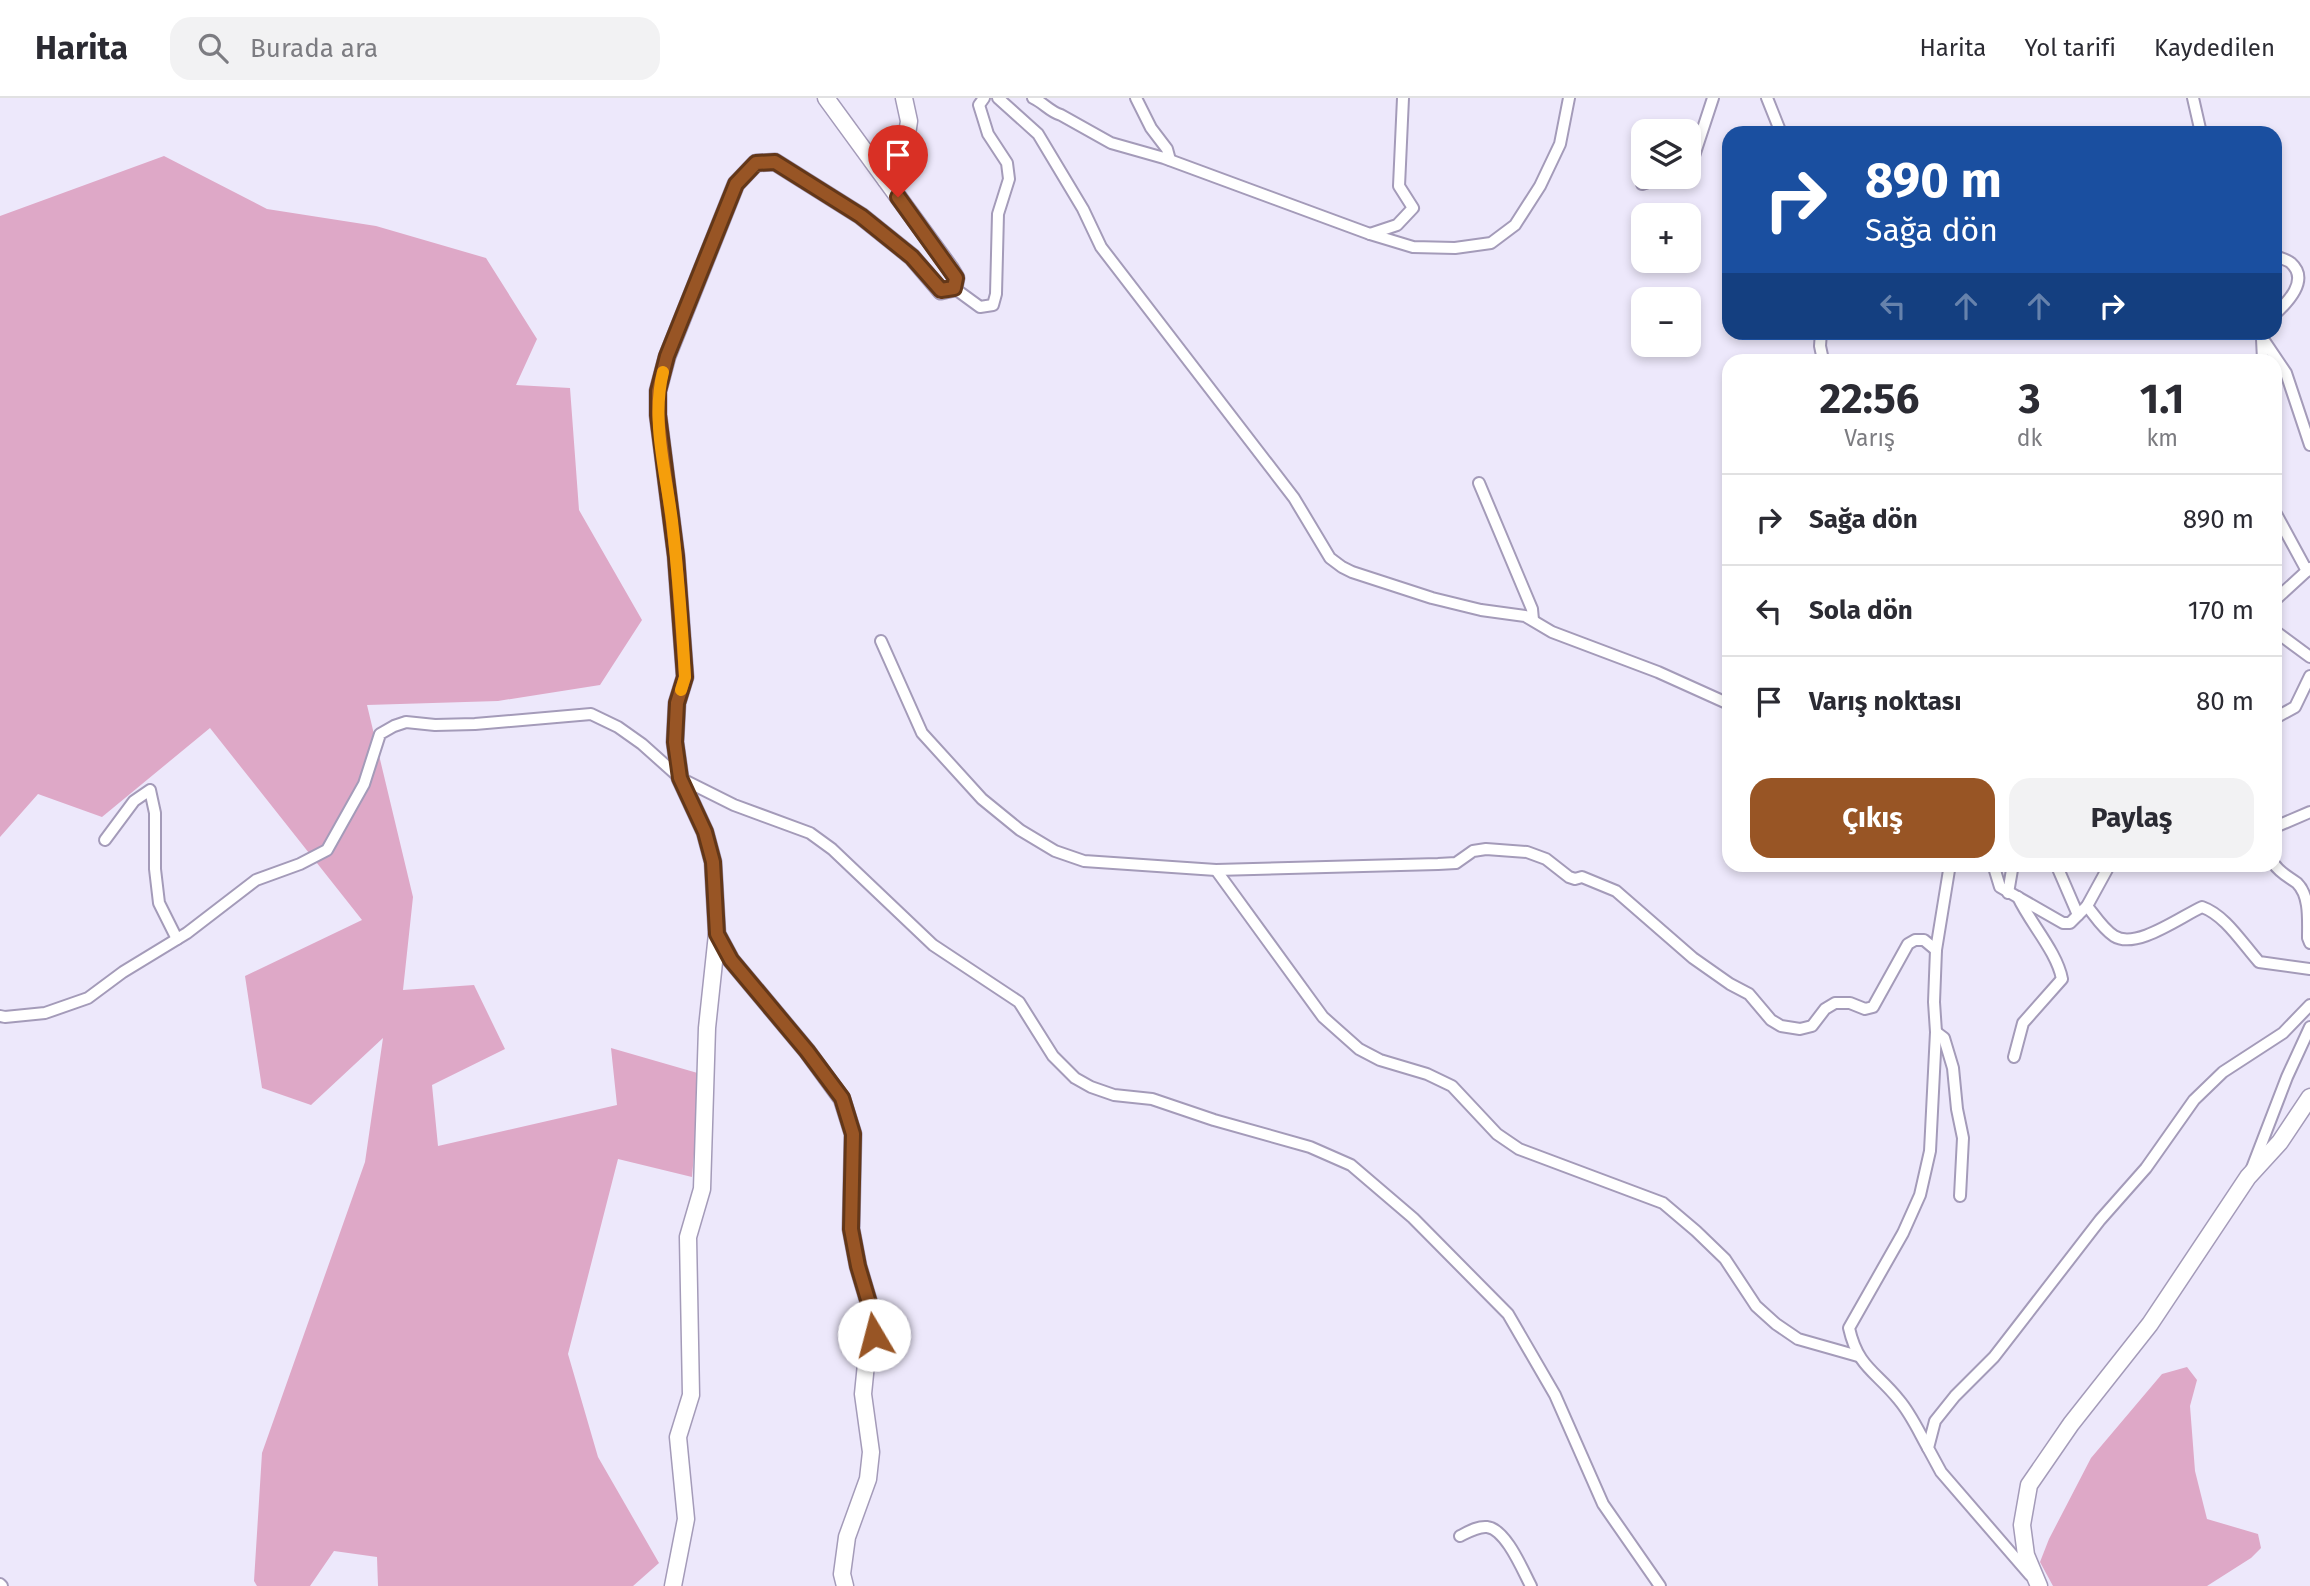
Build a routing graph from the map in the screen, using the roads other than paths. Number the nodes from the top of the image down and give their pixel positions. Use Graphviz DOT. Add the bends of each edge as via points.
graph roads {
  1 [pos="826,98"];
  2 [pos="904,98"];
  3 [pos="984,98"];
  4 [pos="998,98"];
  5 [pos="1033,98"];
  6 [pos="1136,98"];
  7 [pos="1403,98"];
  8 [pos="1569,98"];
  9 [pos="1713,98"];
  10 [pos="1767,98"];
  11 [pos="2193,98"];
  12 [pos="1778,126"];
  13 [pos="2200,126"];
  14 [pos="1701,135"];
  15 [pos="1170,160"];
  16 [pos="886,180"];
  17 [pos="1370,234"];
  18 [pos="2282,259"];
  19 [pos="954,288"];
  20 [pos="2282,307"];
  21 [pos="2282,367"];
  22 [pos="2310,445"];
  23 [pos="1479,483"];
  24 [pos="2282,524"];
  25 [pos="2309,570"];
  26 [pos="2282,594"];
  27 [pos="1533,620"];
  28 [pos="2282,636"];
  29 [pos="881,640"];
  30 [pos="2310,657"];
  31 [pos="2310,676"];
  32 [pos="1722,701"];
  33 [pos="2282,715"];
  34 [pos="680,778"];
  35 [pos="2310,813"];
  36 [pos="2282,824"];
  37 [pos="105,840"];
  38 [pos="1216,870"];
  39 [pos="1949,872"];
  40 [pos="1995,872"];
  41 [pos="2013,872"];
  42 [pos="2059,872"];
  43 [pos="2106,872"];
  44 [pos="2281,872"];
  45 [pos="2013,895"];
  46 [pos="2087,906"];
  47 [pos="2078,915"];
  48 [pos="717,934"];
  49 [pos="177,939"];
  50 [pos="2310,943"];
  51 [pos="1936,950"];
  52 [pos="2310,969"];
  53 [pos="2310,1005"];
  54 [pos="0,1016"];
  55 [pos="2310,1027"];
  56 [pos="1937,1032"];
  57 [pos="2014,1057"];
  58 [pos="2310,1097"];
  59 [pos="2248,1177"];
  60 [pos="1960,1196"];
  61 [pos="1858,1356"];
  62 [pos="1928,1448"];
  63 [pos="1460,1536"];
  64 [pos="2038,1584"];
  65 [pos="1528,1585"];
  66 [pos="673,1586"];
  67 [pos="845,1586"];
  68 [pos="1660,1586"];
  1 -- 16 [label="street"];
  2 -- 16 [label="street" via="909,121 906,141"];
  3 -- 19 [label="street" via="979,105 988,134 1007,163 1009,179 998,214 993,305 980,307"];
  4 -- 27 [label="street" via="1038,135 1101,247 1294,498 1331,558 1352,572 1432,598"];
  5 -- 15 [label="street" via="1111,143"];
  6 -- 15 [label="street"];
  7 -- 17 [label="street" via="1399,186 1413,208 1397,225"];
  8 -- 17 [label="street" via="1560,144 1540,186 1515,225 1491,243 1413,247"];
  9 -- 14 [label="street"];
  10 -- 12 [label="street"];
  11 -- 13 [label="street"];
  15 -- 17 [label="street"];
  16 -- 19 [label="street" via="950,268 956,278"];
  18 -- 20 [label="street" via="2292,264 2297,274 2294,296"];
  19 -- 34 [label="street" via="941,290 912,257 861,216 775,162 756,163 736,184 667,356 658,391 685,677 675,725"];
  21 -- 22 [label="street"];
  23 -- 27 [label="street"];
  24 -- 25 [label="street"];
  25 -- 26 [label="street"];
  27 -- 32 [label="street" via="1552,632"];
  28 -- 30 [label="street"];
  29 -- 38 [label="street" via="922,733 982,799 1020,830 1055,851 1084,861"];
  31 -- 33 [label="street" via="2295,707"];
  34 -- 48 [label="street" via="705,832 713,862"];
  34 -- 49 [label="street" via="642,744 591,714 475,724 406,722 380,734 364,784 327,850 256,880"];
  34 -- 68 [label="street" via="734,805 810,833 832,849 933,945 1019,1002 1053,1056 1091,1087 1152,1100 1310,1147 1367,1177 1508,1314 1555,1395 1603,1504"];
  35 -- 36 [label="street"];
  37 -- 49 [label="street" via="134,801 149,790 155,813 159,904"];
  38 -- 51 [label="street" via="1456,863 1473,851 1527,852 1546,859 1569,877 1582,877 1616,891 1693,958 1749,993 1771,1020 1800,1029 1812,1026 1835,1003 1873,1007 1908,944 1924,940"];
  38 -- 61 [label="street" via="1323,1017 1359,1049 1452,1086 1497,1134 1519,1149 1662,1203 1725,1259 1756,1306 1776,1324 1798,1339"];
  39 -- 51 [label="street"];
  40 -- 45 [label="street" via="2000,887"];
  41 -- 45 [label="street"];
  42 -- 47 [label="street"];
  43 -- 46 [label="street"];
  44 -- 50 [label="street" via="2301,886 2309,900"];
  45 -- 47 [label="street" via="2063,923"];
  45 -- 57 [label="street" via="2062,979 2022,1023"];
  46 -- 47 [label="street"];
  46 -- 52 [label="street" via="2112,935 2132,940 2202,908 2223,922 2259,962"];
  48 -- 66 [label="street" via="707,1028 702,1189 688,1237 691,1395 678,1437 686,1519"];
  48 -- 67 [label="street" via="731,960 842,1098 853,1134 851,1229 874,1335 863,1394 871,1452 868,1479 847,1538"];
  49 -- 54 [label="street" via="88,998 45,1013"];
  51 -- 56 [label="street"];
  53 -- 62 [label="street" via="2283,1032 2223,1072 2194,1100 2146,1168 1994,1357 1935,1421"];
  55 -- 59 [label="street"];
  56 -- 60 [label="street" via="1944,1038 1953,1068 1963,1138"];
  56 -- 61 [label="street" via="1930,1151 1920,1195 1849,1328"];
  58 -- 59 [label="street" via="2280,1142"];
  59 -- 64 [label="street" via="2150,1324 2029,1485 2022,1525 2026,1555"];
  61 -- 62 [label="street" via="1901,1402"];
  62 -- 64 [label="street" via="1941,1472"];
  63 -- 65 [label="street" via="1485,1527 1494,1529"];
}
